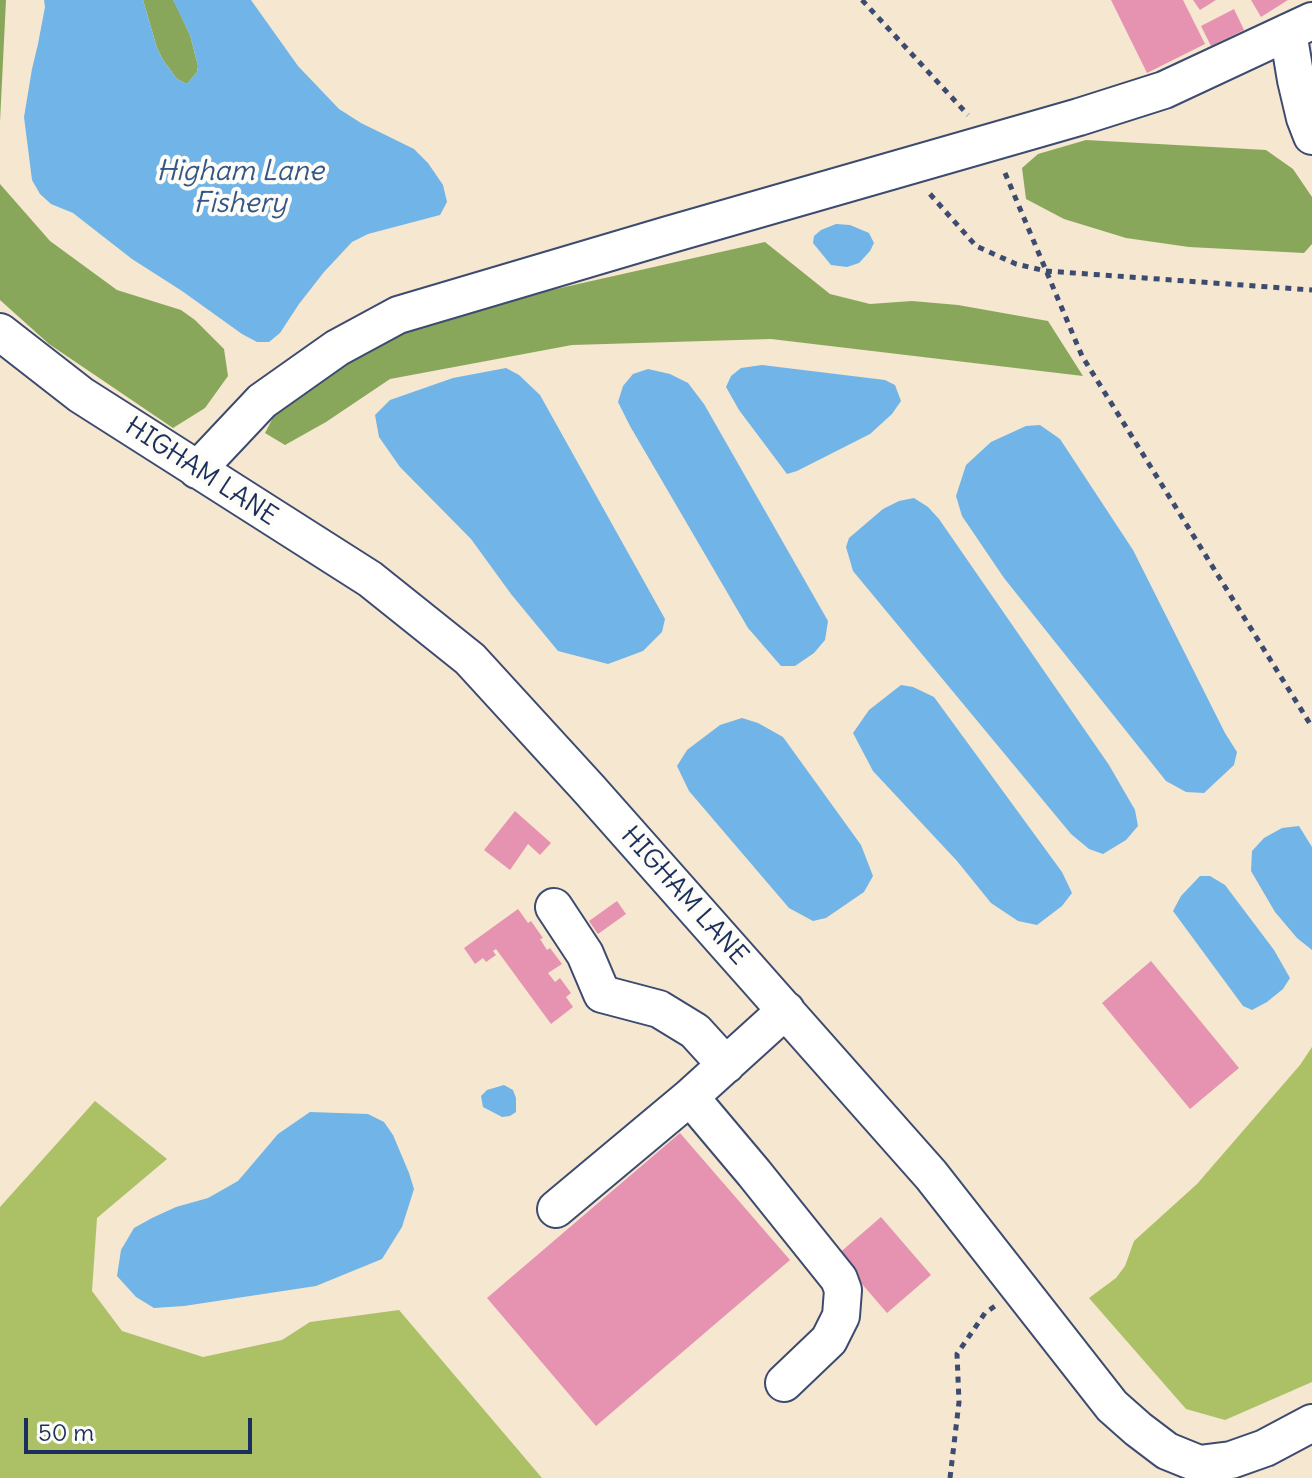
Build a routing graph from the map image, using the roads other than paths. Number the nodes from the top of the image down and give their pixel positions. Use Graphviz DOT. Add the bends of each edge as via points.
graph roads {
  1 [pos="1300,26"];
  2 [pos="1312,136"];
  3 [pos="0,332"];
  4 [pos="197,470"];
  5 [pos="554,907"];
  6 [pos="786,1010"];
  7 [pos="726,1065"];
  8 [pos="690,1097"];
  9 [pos="556,1209"];
  10 [pos="784,1383"];
  11 [pos="1312,1423"];
  1 -- 2 [label="street" via="1296,80"];
  1 -- 4 [label="street" via="1164,90 398,315 337,348 262,401"];
  3 -- 4 [label="street, HIGHAM LANE" via="81,395"];
  4 -- 6 [label="street, HIGHAM LANE" via="370,579 470,659"];
  5 -- 7 [label="street" via="585,954 602,994 659,1009 695,1031"];
  6 -- 7 [label="street"];
  6 -- 11 [label="street, HIGHAM LANE" via="931,1175 1112,1406 1138,1429 1167,1451 1199,1464 1265,1448"];
  7 -- 8 [label="street"];
  8 -- 9 [label="street"];
  8 -- 10 [label="street" via="843,1290 841,1316 829,1340"];
}
